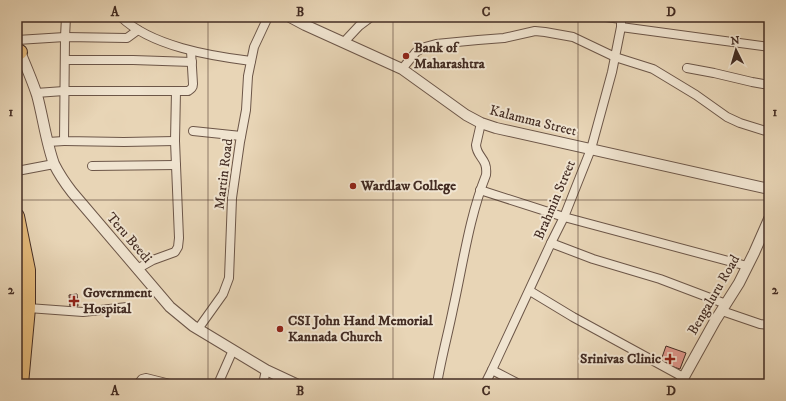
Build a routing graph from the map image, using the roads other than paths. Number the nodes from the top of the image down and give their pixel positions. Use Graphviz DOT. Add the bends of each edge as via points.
graph roads {
  1 [pos="66,17"];
  2 [pos="121,17"];
  3 [pos="268,17"];
  4 [pos="290,17"];
  5 [pos="371,17"];
  6 [pos="606,17"];
  7 [pos="621,21"];
  8 [pos="138,30"];
  9 [pos="65,37"];
  10 [pos="344,42"];
  11 [pos="769,47"];
  12 [pos="18,48"];
  13 [pos="191,51"];
  14 [pos="615,57"];
  15 [pos="65,60"];
  16 [pos="251,61"];
  17 [pos="192,62"];
  18 [pos="687,68"];
  19 [pos="402,69"];
  20 [pos="769,85"];
  21 [pos="64,91"];
  22 [pos="176,91"];
  23 [pos="36,93"];
  24 [pos="481,123"];
  25 [pos="192,131"];
  26 [pos="769,132"];
  27 [pos="241,136"];
  28 [pos="64,141"];
  29 [pos="175,141"];
  30 [pos="48,142"];
  31 [pos="590,149"];
  32 [pos="54,164"];
  33 [pos="176,165"];
  34 [pos="92,166"];
  35 [pos="17,171"];
  36 [pos="769,189"];
  37 [pos="480,190"];
  38 [pos="17,216"];
  39 [pos="564,217"];
  40 [pos="769,219"];
  41 [pos="551,243"];
  42 [pos="747,266"];
  43 [pos="137,269"];
  44 [pos="530,291"];
  45 [pos="127,307"];
  46 [pos="28,308"];
  47 [pos="724,308"];
  48 [pos="769,325"];
  49 [pos="198,329"];
  50 [pos="234,350"];
  51 [pos="266,370"];
  52 [pos="492,370"];
  53 [pos="683,382"];
  54 [pos="21,384"];
  55 [pos="138,384"];
  56 [pos="170,384"];
  57 [pos="218,384"];
  58 [pos="262,384"];
  59 [pos="296,384"];
  60 [pos="437,384"];
  61 [pos="485,384"];
  62 [pos="519,384"];
  1 -- 9 [label="street"];
  2 -- 8 [label="street"];
  3 -- 16 [label="street, Martin Road" via="254,47"];
  4 -- 10 [label="street, Kalamma Street"];
  5 -- 10 [label="street"];
  6 -- 7 [label="street"];
  7 -- 11 [label="street"];
  7 -- 14 [label="street, Brahmin Street"];
  8 -- 9 [label="street" via="127,38"];
  8 -- 13 [label="street"];
  9 -- 12 [label="street"];
  9 -- 15 [label="street"];
  10 -- 19 [label="street, Kalamma Street"];
  12 -- 23 [label="street, Teru Beedi"];
  13 -- 16 [label="street"];
  13 -- 17 [label="street"];
  14 -- 19 [label="street" via="573,37 535,31 504,38 425,47 416,52"];
  14 -- 26 [label="street" via="653,69 727,117"];
  14 -- 31 [label="street, Brahmin Street"];
  15 -- 17 [label="street"];
  15 -- 21 [label="street"];
  16 -- 27 [label="street, Martin Road"];
  17 -- 22 [label="street" via="193,87 188,91"];
  18 -- 20 [label="street"];
  19 -- 24 [label="street, Kalamma Street"];
  21 -- 22 [label="street"];
  21 -- 23 [label="street"];
  21 -- 28 [label="street"];
  22 -- 29 [label="street"];
  23 -- 30 [label="street, Teru Beedi"];
  24 -- 31 [label="street, Kalamma Street"];
  24 -- 37 [label="street" via="476,148 487,168"];
  25 -- 27 [label="street"];
  27 -- 49 [label="street, Martin Road" via="232,198 229,278 223,294"];
  28 -- 29 [label="street"];
  28 -- 30 [label="street"];
  29 -- 33 [label="street"];
  30 -- 32 [label="street, Teru Beedi"];
  31 -- 36 [label="street, Kalamma Street"];
  31 -- 39 [label="street, Brahmin Street"];
  32 -- 35 [label="street"];
  32 -- 43 [label="street, Teru Beedi" via="72,192"];
  33 -- 34 [label="street"];
  33 -- 43 [label="street" via="178,247 176,252"];
  37 -- 39 [label="street"];
  37 -- 60 [label="street"];
  38 -- 46 [label="highway" via="28,270"];
  39 -- 41 [label="street, Brahmin Street"];
  39 -- 42 [label="street"];
  40 -- 42 [label="street, Bengaluru Road"];
  41 -- 44 [label="street, Brahmin Street"];
  41 -- 47 [label="street" via="593,259 660,279"];
  42 -- 47 [label="street, Bengaluru Road"];
  43 -- 49 [label="street, Teru Beedi" via="170,307"];
  44 -- 52 [label="street, Brahmin Street"];
  44 -- 53 [label="street"];
  45 -- 46 [label="street" via="83,312"];
  46 -- 54 [label="highway"];
  47 -- 48 [label="street" via="760,324"];
  47 -- 53 [label="street, Bengaluru Road"];
  49 -- 50 [label="street, Teru Beedi"];
  50 -- 51 [label="street, Teru Beedi"];
  50 -- 57 [label="street"];
  51 -- 58 [label="street"];
  51 -- 59 [label="street, Teru Beedi"];
  52 -- 61 [label="street, Brahmin Street"];
  52 -- 62 [label="street"];
  55 -- 56 [label="street" via="146,378"];
}
